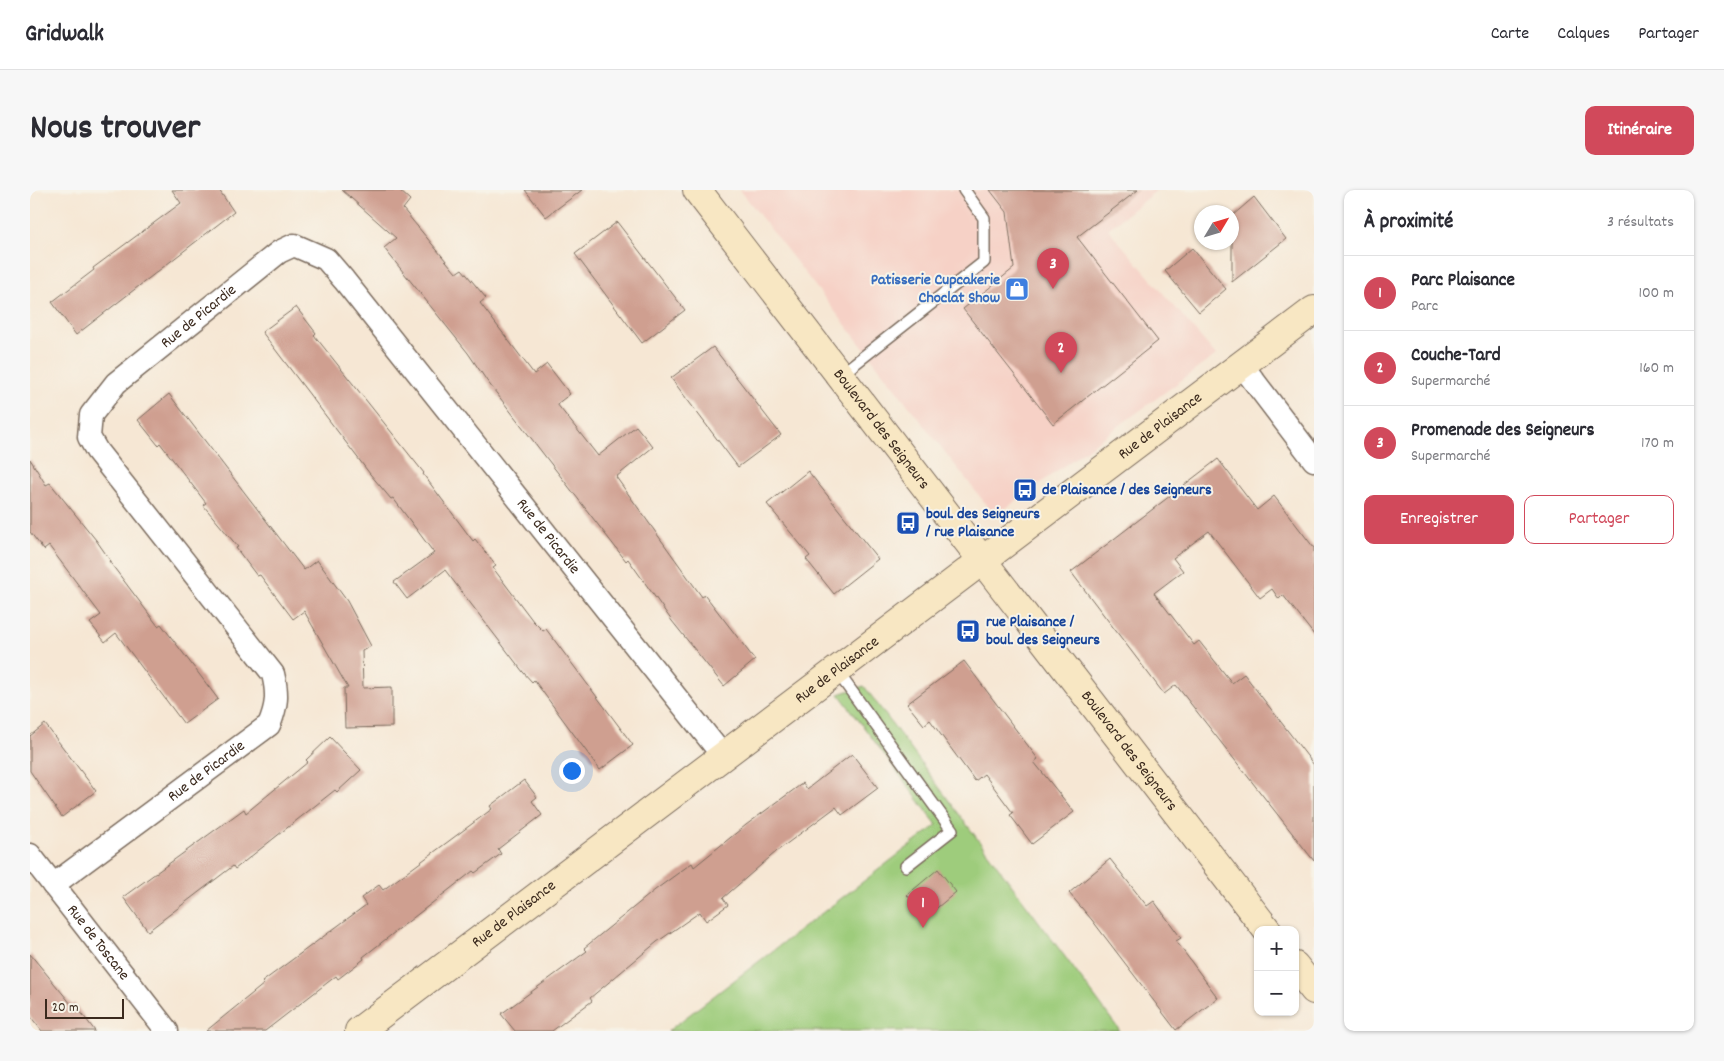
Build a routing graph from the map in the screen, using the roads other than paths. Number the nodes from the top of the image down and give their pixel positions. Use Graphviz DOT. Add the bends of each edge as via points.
graph roads {
  1 [pos="697,190"];
  2 [pos="964,190"];
  3 [pos="1314,310"];
  4 [pos="1241,364"];
  5 [pos="839,376"];
  6 [pos="1314,460"];
  7 [pos="981,561"];
  8 [pos="836,670"];
  9 [pos="723,756"];
  10 [pos="30,855"];
  11 [pos="906,866"];
  12 [pos="53,885"];
  13 [pos="1264,926"];
  14 [pos="1299,971"];
  15 [pos="1314,990"];
  16 [pos="167,1031"];
  17 [pos="359,1031"];
  1 -- 5 [label="street, Boulevard des Seigneurs"];
  2 -- 5 [label="lane" via="984,218 984,262"];
  3 -- 4 [label="street, Rue de Plaisance"];
  4 -- 6 [label="street"];
  4 -- 7 [label="street, Rue de Plaisance"];
  5 -- 7 [label="street, Boulevard des Seigneurs"];
  7 -- 8 [label="street, Rue de Plaisance"];
  7 -- 13 [label="street, Boulevard des Seigneurs"];
  8 -- 9 [label="street, Rue de Plaisance"];
  8 -- 11 [label="lane" via="952,830"];
  9 -- 12 [label="street, Rue de Picardie" via="344,280 326,259 294,245 279,252 116,383 91,415 89,437 97,452 273,674 276,708 269,724"];
  9 -- 17 [label="street, Rue de Plaisance"];
  10 -- 12 [label="street, Rue de Toscane"];
  12 -- 16 [label="street, Rue de Toscane"];
  14 -- 15 [label="street"];
}
